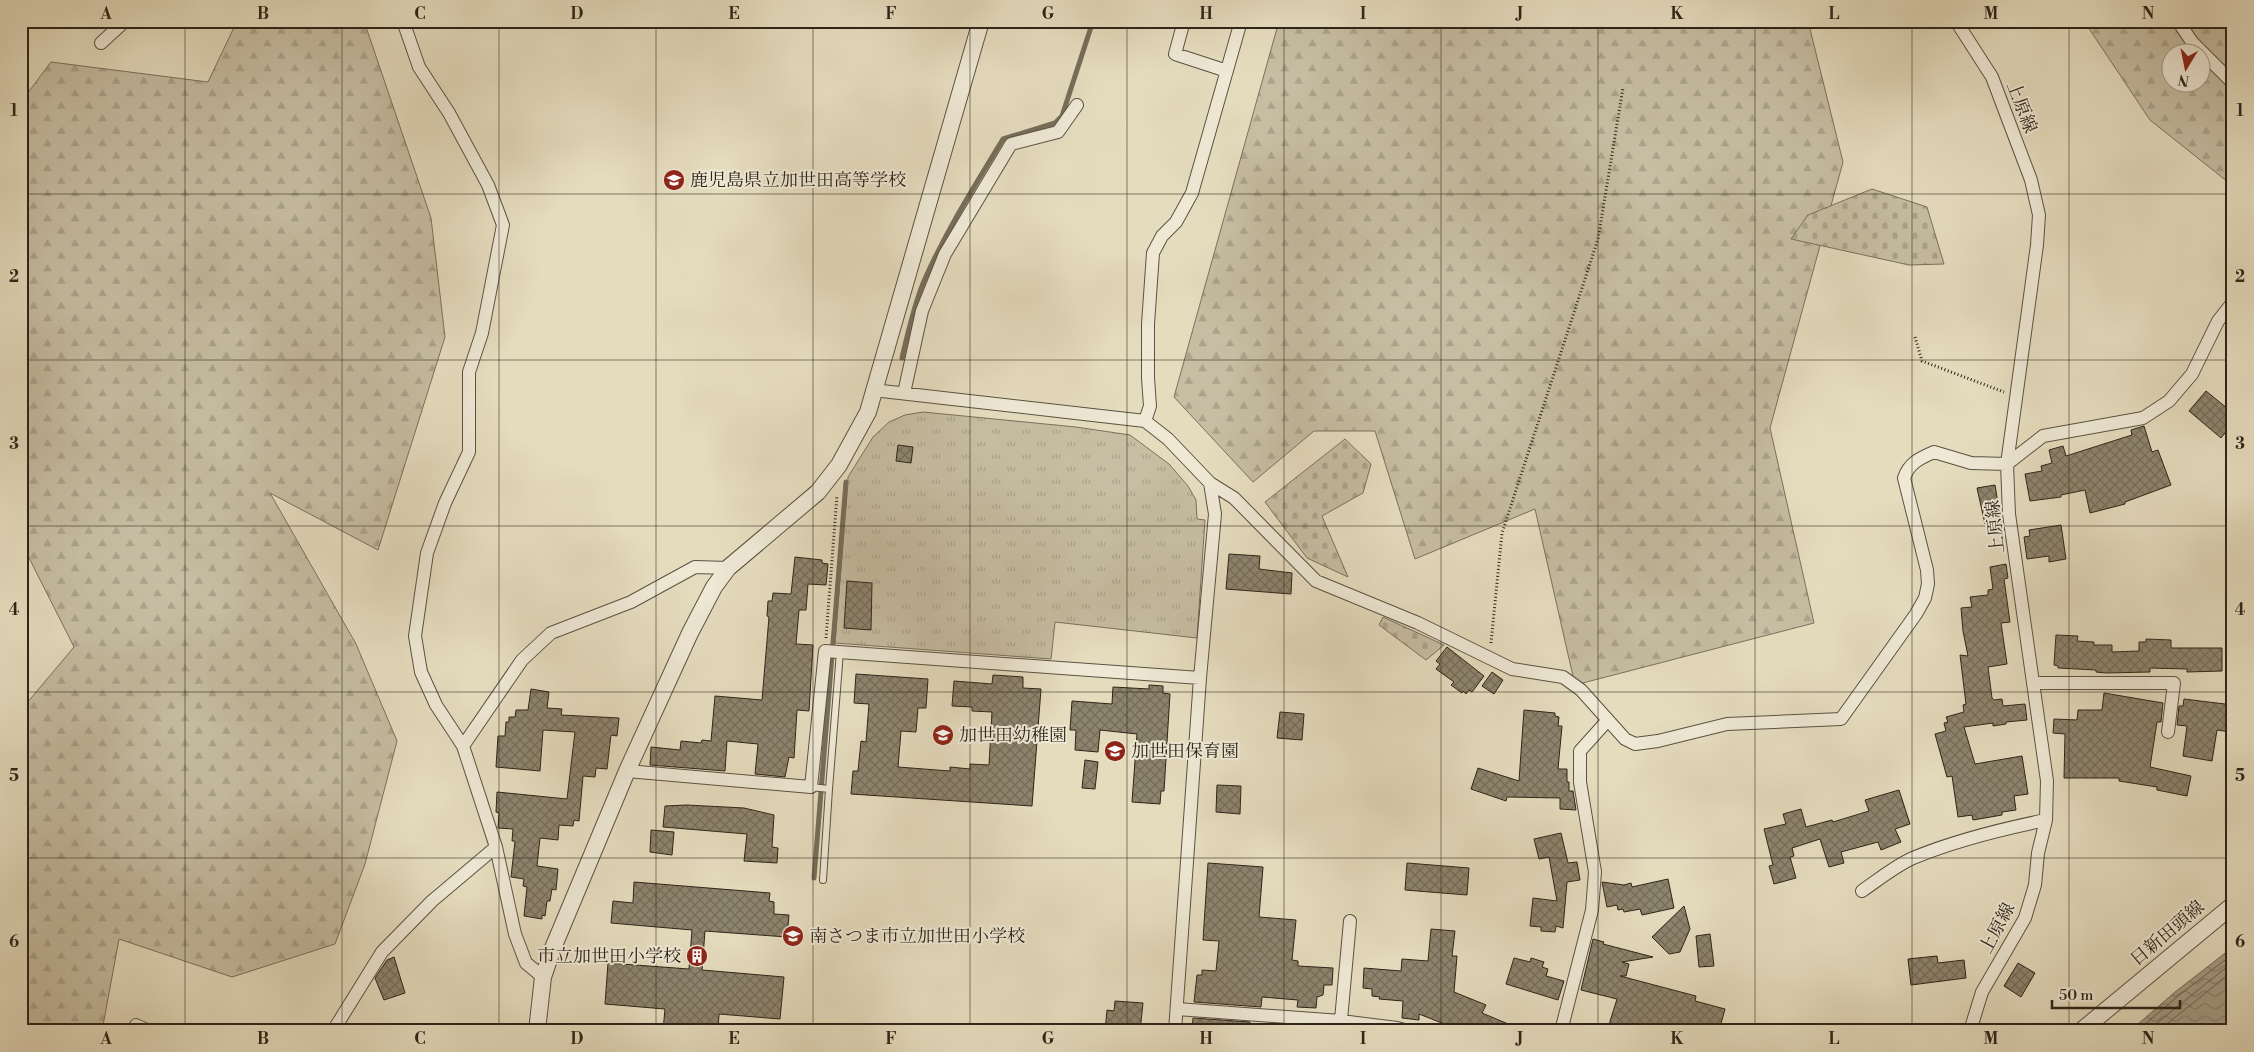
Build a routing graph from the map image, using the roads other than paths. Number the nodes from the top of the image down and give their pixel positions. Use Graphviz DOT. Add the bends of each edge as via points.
graph roads {
  1 [pos="125,21"];
  2 [pos="404,21"];
  3 [pos="981,21"];
  4 [pos="1184,21"];
  5 [pos="1241,21"];
  6 [pos="1956,21"];
  7 [pos="2178,21"];
  8 [pos="101,43"];
  9 [pos="1227,71"];
  10 [pos="2233,83"];
  11 [pos="1077,105"];
  12 [pos="2233,302"];
  13 [pos="873,390"];
  14 [pos="904,393"];
  15 [pos="1145,421"];
  16 [pos="2007,464"];
  17 [pos="1210,483"];
  18 [pos="728,568"];
  19 [pos="833,652"];
  20 [pos="1200,678"];
  21 [pos="2034,683"];
  22 [pos="1606,720"];
  23 [pos="2168,732"];
  24 [pos="463,746"];
  25 [pos="627,771"];
  26 [pos="820,788"];
  27 [pos="2046,820"];
  28 [pos="496,847"];
  29 [pos="823,880"];
  30 [pos="1862,891"];
  31 [pos="2233,905"];
  32 [pos="1350,921"];
  33 [pos="543,977"];
  34 [pos="1177,1009"];
  35 [pos="136,1025"];
  36 [pos="1340,1026"];
  37 [pos="149,1031"];
  38 [pos="334,1031"];
  39 [pos="537,1031"];
  40 [pos="1175,1031"];
  41 [pos="1408,1031"];
  42 [pos="1561,1031"];
  43 [pos="1970,1031"];
  44 [pos="2081,1031"];
  1 -- 8 [label="street"];
  2 -- 24 [label="street" via="419,67 449,113 488,185 504,225 482,333 470,372 468,452 426,553 415,636 421,672 436,705"];
  3 -- 13 [label="street"];
  4 -- 9 [label="street" via="1174,54"];
  5 -- 9 [label="street"];
  6 -- 16 [label="street, 上原線" via="1992,77 2031,180 2039,215"];
  7 -- 10 [label="street" via="2192,42"];
  9 -- 15 [label="street" via="1192,193 1153,253 1148,324 1150,406"];
  11 -- 14 [label="street" via="1058,132 1011,144 945,254 922,311"];
  12 -- 16 [label="street" via="2218,321 2192,374 2169,400 2143,418 2043,436"];
  13 -- 14 [label="street"];
  13 -- 18 [label="street" via="868,412 839,465 818,492"];
  14 -- 15 [label="street"];
  15 -- 17 [label="street" via="1168,439"];
  16 -- 21 [label="street, 上原線" via="2009,514"];
  16 -- 22 [label="street" via="1971,463 1934,452 1918,459 1906,470 1904,478 1927,570 1925,598 1899,641 1841,719 1727,724 1635,744 1625,739"];
  17 -- 20 [label="street" via="1215,514"];
  17 -- 22 [label="street" via="1234,498 1316,581 1418,623 1512,669 1562,677 1581,690"];
  18 -- 24 [label="street" via="695,567 631,602 551,634 522,660"];
  18 -- 25 [label="street" via="714,587 690,634"];
  19 -- 20 [label="street"];
  19 -- 26 [label="street"];
  19 -- 26 [label="lane"];
  20 -- 34 [label="street"];
  21 -- 23 [label="street" via="2174,683"];
  21 -- 27 [label="street, 上原線" via="2047,781"];
  22 -- 42 [label="street" via="1580,751 1580,782 1596,872 1592,910"];
  24 -- 28 [label="street"];
  25 -- 26 [label="street"];
  25 -- 33 [label="street" via="552,948"];
  26 -- 29 [label="lane"];
  27 -- 30 [label="street" via="2001,830 1912,858"];
  27 -- 43 [label="street, 上原線" via="2035,885 2025,918 1982,992"];
  28 -- 33 [label="street" via="515,934 526,963"];
  28 -- 38 [label="street" via="432,901 382,952"];
  31 -- 44 [label="street, 日新田頭線"];
  32 -- 36 [label="street"];
  33 -- 39 [label="street"];
  34 -- 36 [label="street"];
  34 -- 40 [label="street"];
  35 -- 37 [label="street"];
  36 -- 41 [label="street"];
}
